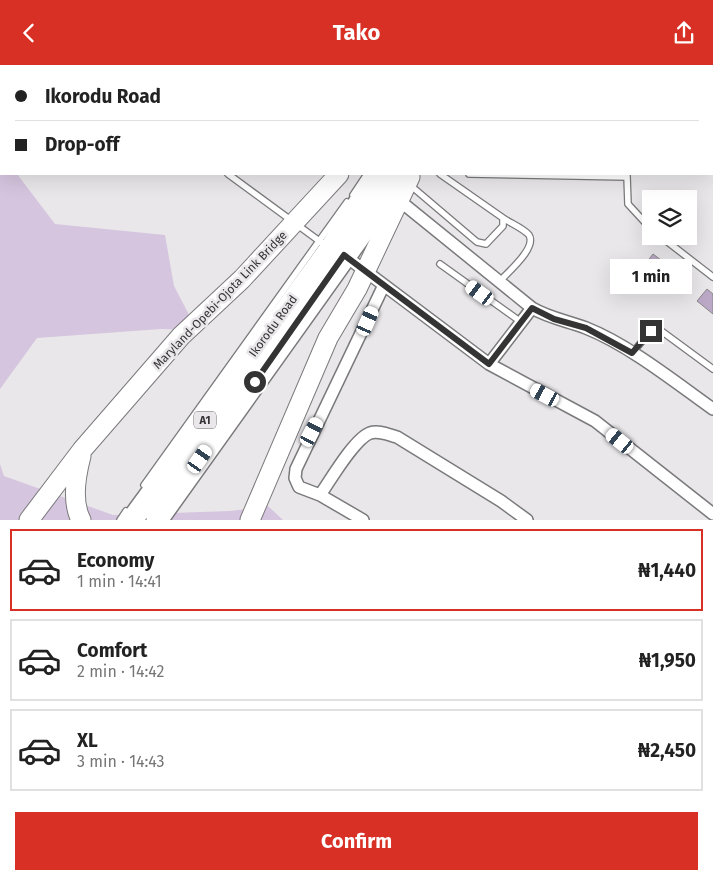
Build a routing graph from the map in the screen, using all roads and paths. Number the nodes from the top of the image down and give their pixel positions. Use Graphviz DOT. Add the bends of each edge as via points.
graph roads {
  1 [pos="229,175"];
  2 [pos="338,175"];
  3 [pos="367,175"];
  4 [pos="367,175"];
  5 [pos="441,175"];
  6 [pos="627,175"];
  7 [pos="402,182"];
  8 [pos="359,203"];
  9 [pos="503,218"];
  10 [pos="642,220"];
  11 [pos="295,222"];
  12 [pos="378,228"];
  13 [pos="672,245"];
  14 [pos="345,258"];
  15 [pos="440,264"];
  16 [pos="713,277"];
  17 [pos="499,282"];
  18 [pos="383,287"];
  19 [pos="532,308"];
  20 [pos="279,321"];
  21 [pos="521,322"];
  22 [pos="632,353"];
  23 [pos="489,364"];
  24 [pos="713,369"];
  25 [pos="713,409"];
  26 [pos="82,450"];
  27 [pos="142,488"];
  28 [pos="320,495"];
  29 [pos="132,512"];
  30 [pos="713,514"];
  31 [pos="29,520"];
  32 [pos="81,520"];
  33 [pos="120,520"];
  34 [pos="157,520"];
  35 [pos="250,520"];
  36 [pos="364,520"];
  37 [pos="527,520"];
  1 -- 11 [label="lane"];
  2 -- 11 [label="main road, Maryland-Opebi-Ojota Link Bridge"];
  3 -- 8 [label="main road, Ikorodu Road"];
  4 -- 14 [label="lane"];
  5 -- 9 [label="lane"];
  6 -- 10 [label="lane" via="628,205"];
  7 -- 8 [label="highway, Ikorodu Road / A1"];
  7 -- 9 [label="lane" via="480,243 486,244 503,226"];
  7 -- 12 [label="lane"];
  7 -- 14 [label="highway, Ikorodu Road / A1"];
  7 -- 17 [label="street"];
  8 -- 14 [label="highway, Ikorodu Road / A1"];
  9 -- 17 [label="lane" via="528,234 531,241 530,248"];
  11 -- 14 [label="lane"];
  11 -- 26 [label="main road, Maryland-Opebi-Ojota Link Bridge" via="242,279 181,336"];
  13 -- 16 [label="lane"];
  14 -- 18 [label="street"];
  14 -- 20 [label="highway, Ikorodu Road / A1"];
  14 -- 35 [label="main road" via="328,338"];
  15 -- 21 [label="lane"];
  17 -- 19 [label="street"];
  18 -- 23 [label="street"];
  18 -- 28 [label="street" via="296,469 299,487"];
  19 -- 21 [label="street"];
  19 -- 22 [label="street" via="554,319 586,328"];
  20 -- 27 [label="lane"];
  20 -- 29 [label="highway, Ikorodu Road / A1"];
  20 -- 34 [label="highway, Ikorodu Road / A1"];
  21 -- 23 [label="street"];
  22 -- 24 [label="lane" via="651,331 660,330"];
  22 -- 25 [label="street"];
  23 -- 30 [label="street" via="595,421"];
  26 -- 31 [label="main road, Maryland-Opebi-Ojota Link Bridge"];
  26 -- 32 [label="main road, Maryland-Opebi-Ojota Link Bridge" via="76,479"];
  28 -- 36 [label="street"];
  28 -- 37 [label="street" via="360,439 370,433 384,433 398,437"];
  29 -- 33 [label="lane"];
}
